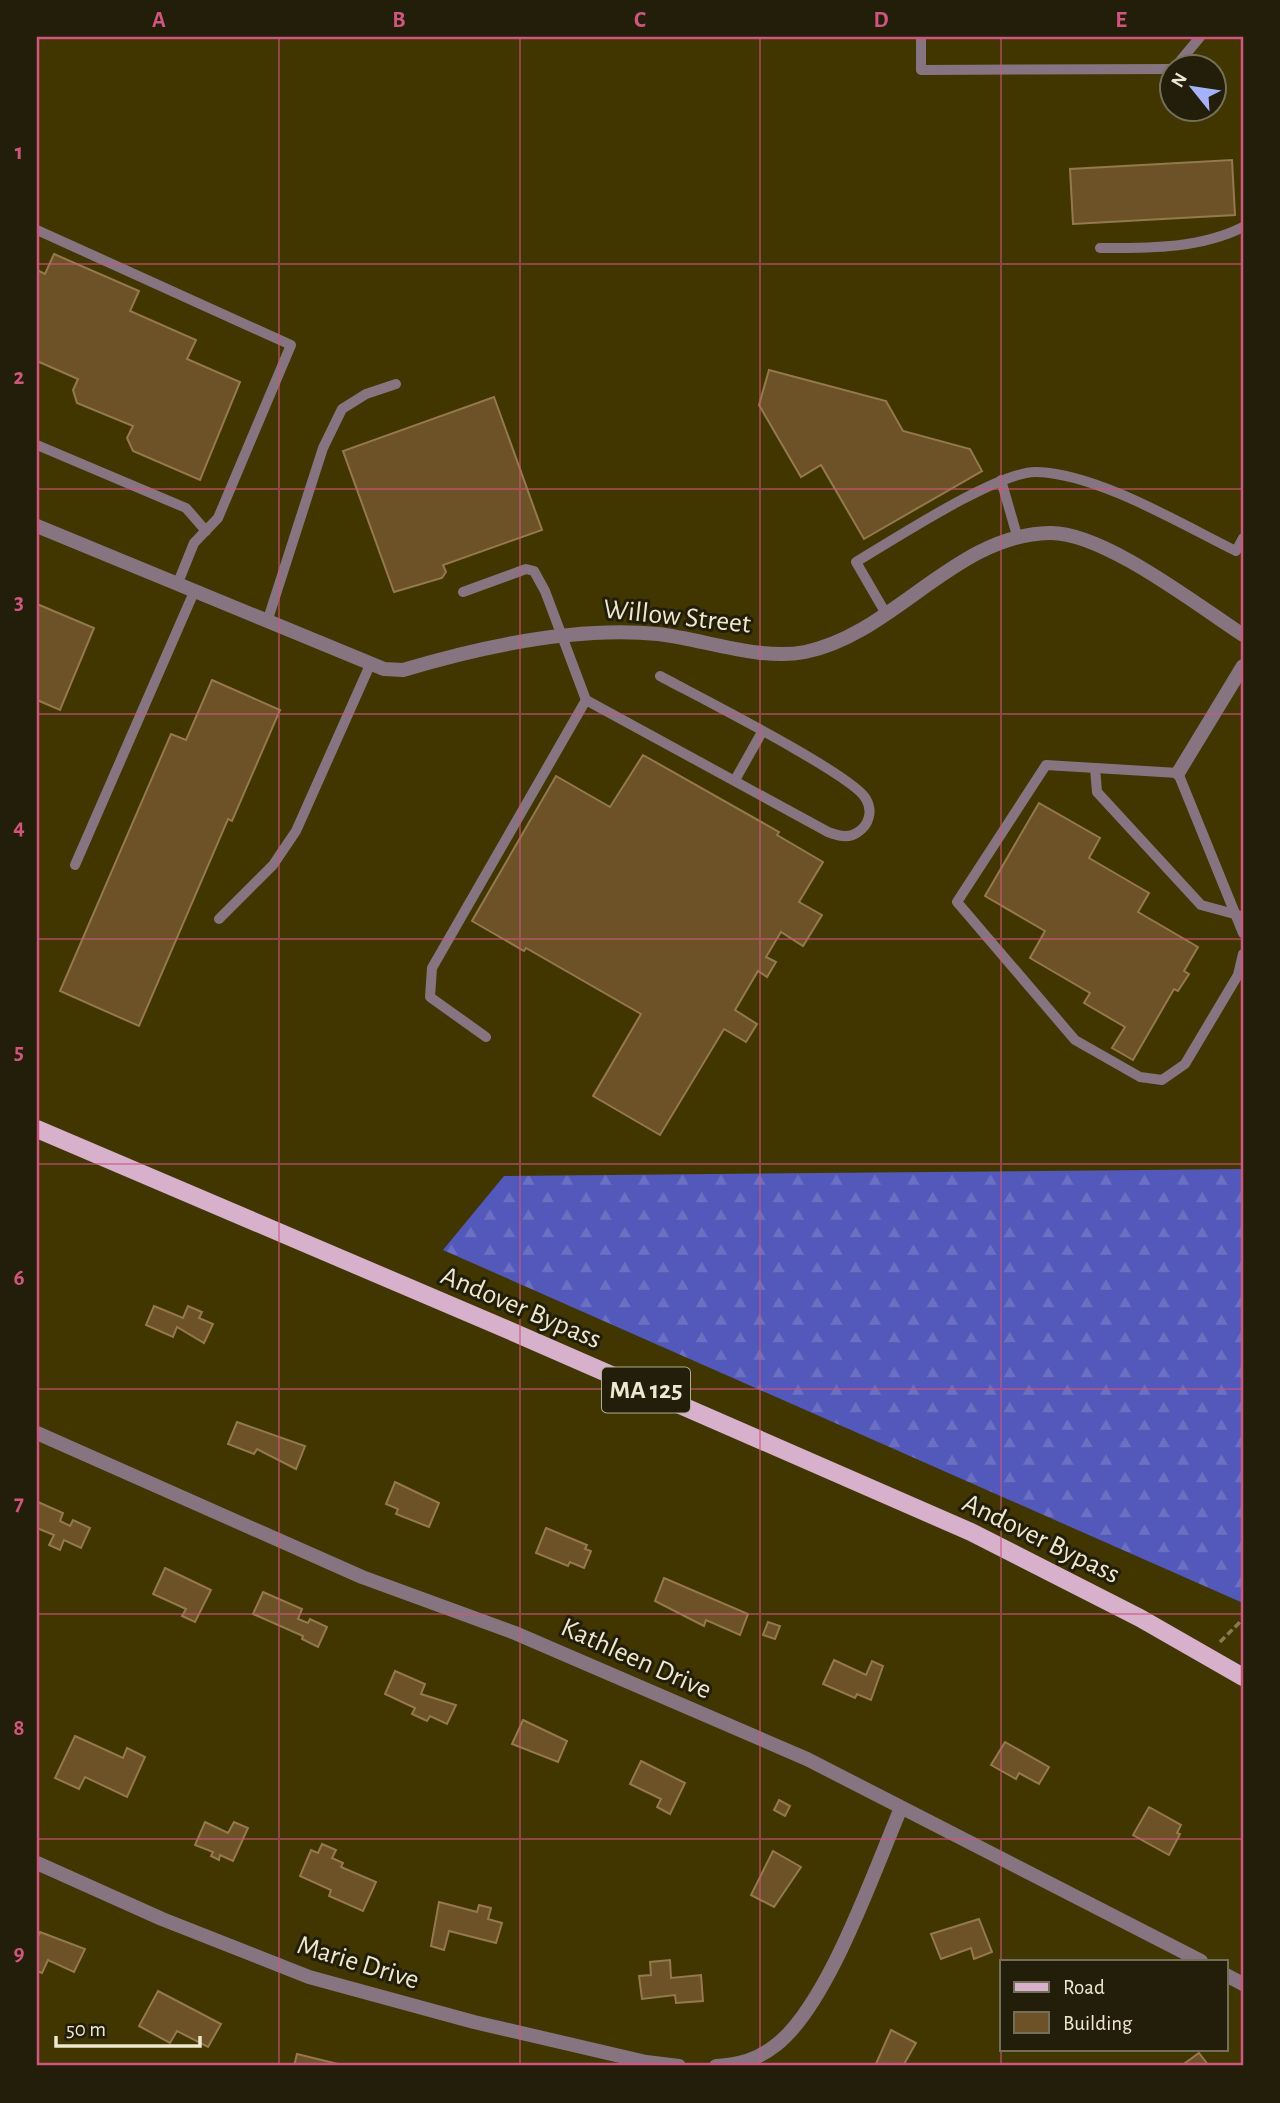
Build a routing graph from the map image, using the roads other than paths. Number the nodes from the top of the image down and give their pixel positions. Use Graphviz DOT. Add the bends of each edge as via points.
graph roads {
  1 [pos="921,37"];
  2 [pos="1200,37"];
  3 [pos="1187,52"];
  4 [pos="1158,68"];
  5 [pos="1243,228"];
  6 [pos="37,230"];
  7 [pos="1100,248"];
  8 [pos="396,384"];
  9 [pos="37,445"];
  10 [pos="1001,480"];
  11 [pos="37,526"];
  12 [pos="206,531"];
  13 [pos="1243,538"];
  14 [pos="1018,539"];
  15 [pos="177,585"];
  16 [pos="194,592"];
  17 [pos="463,592"];
  18 [pos="886,612"];
  19 [pos="267,622"];
  20 [pos="562,635"];
  21 [pos="1243,635"];
  22 [pos="370,665"];
  23 [pos="1243,666"];
  24 [pos="660,676"];
  25 [pos="586,700"];
  26 [pos="762,732"];
  27 [pos="1095,768"];
  28 [pos="1178,773"];
  29 [pos="735,780"];
  30 [pos="75,865"];
  31 [pos="1238,915"];
  32 [pos="219,919"];
  33 [pos="1243,933"];
  34 [pos="1243,954"];
  35 [pos="486,1037"];
  36 [pos="37,1129"];
  37 [pos="37,1433"];
  38 [pos="1243,1677"];
  39 [pos="901,1808"];
  40 [pos="37,1863"];
  41 [pos="1199,1960"];
  42 [pos="679,2066"];
  43 [pos="716,2066"];
  1 -- 4 [label="lane" via="921,70"];
  2 -- 3 [label="lane"];
  5 -- 7 [label="lane" via="1161,248"];
  6 -- 12 [label="lane" via="291,345 218,518"];
  8 -- 19 [label="lane" via="366,394 342,409 323,449"];
  9 -- 12 [label="lane" via="186,508"];
  10 -- 13 [label="lane" via="1036,471 1080,480 1236,551"];
  10 -- 14 [label="lane"];
  10 -- 18 [label="lane" via="856,562"];
  11 -- 15 [label="street, Willow Street"];
  12 -- 15 [label="lane" via="194,543"];
  14 -- 18 [label="street, Willow Street" via="988,548"];
  14 -- 21 [label="street, Willow Street" via="1048,533 1076,535 1104,546"];
  15 -- 16 [label="street, Willow Street"];
  16 -- 19 [label="street, Willow Street"];
  16 -- 30 [label="lane"];
  17 -- 20 [label="lane" via="526,569 534,571"];
  18 -- 20 [label="street, Willow Street" via="843,638 803,652 773,653 660,634"];
  19 -- 22 [label="street, Willow Street"];
  20 -- 22 [label="street, Willow Street" via="403,670"];
  20 -- 25 [label="lane"];
  22 -- 32 [label="lane" via="296,831 273,865"];
  23 -- 28 [label="street"];
  24 -- 26 [label="lane"];
  25 -- 29 [label="lane"];
  25 -- 35 [label="lane" via="432,968 430,998"];
  26 -- 29 [label="lane"];
  26 -- 29 [label="lane" via="816,762 866,799 870,816 865,827 854,835 828,832"];
  27 -- 28 [label="lane"];
  27 -- 31 [label="lane" via="1097,792 1201,905"];
  27 -- 34 [label="lane" via="1046,765 957,902 1075,1040 1140,1077 1162,1080 1185,1064 1238,975"];
  28 -- 31 [label="lane"];
  31 -- 33 [label="lane"];
  36 -- 38 [label="main road, Andover Bypass / MA 125" via="971,1532 1140,1618"];
  37 -- 39 [label="street, Kathleen Drive" via="362,1577 515,1633 807,1759"];
  39 -- 41 [label="street, Kathleen Drive"];
  39 -- 43 [label="street" via="820,1992 777,2044 737,2065"];
  40 -- 42 [label="street, Marie Drive" via="309,1977 474,2022"];
}
